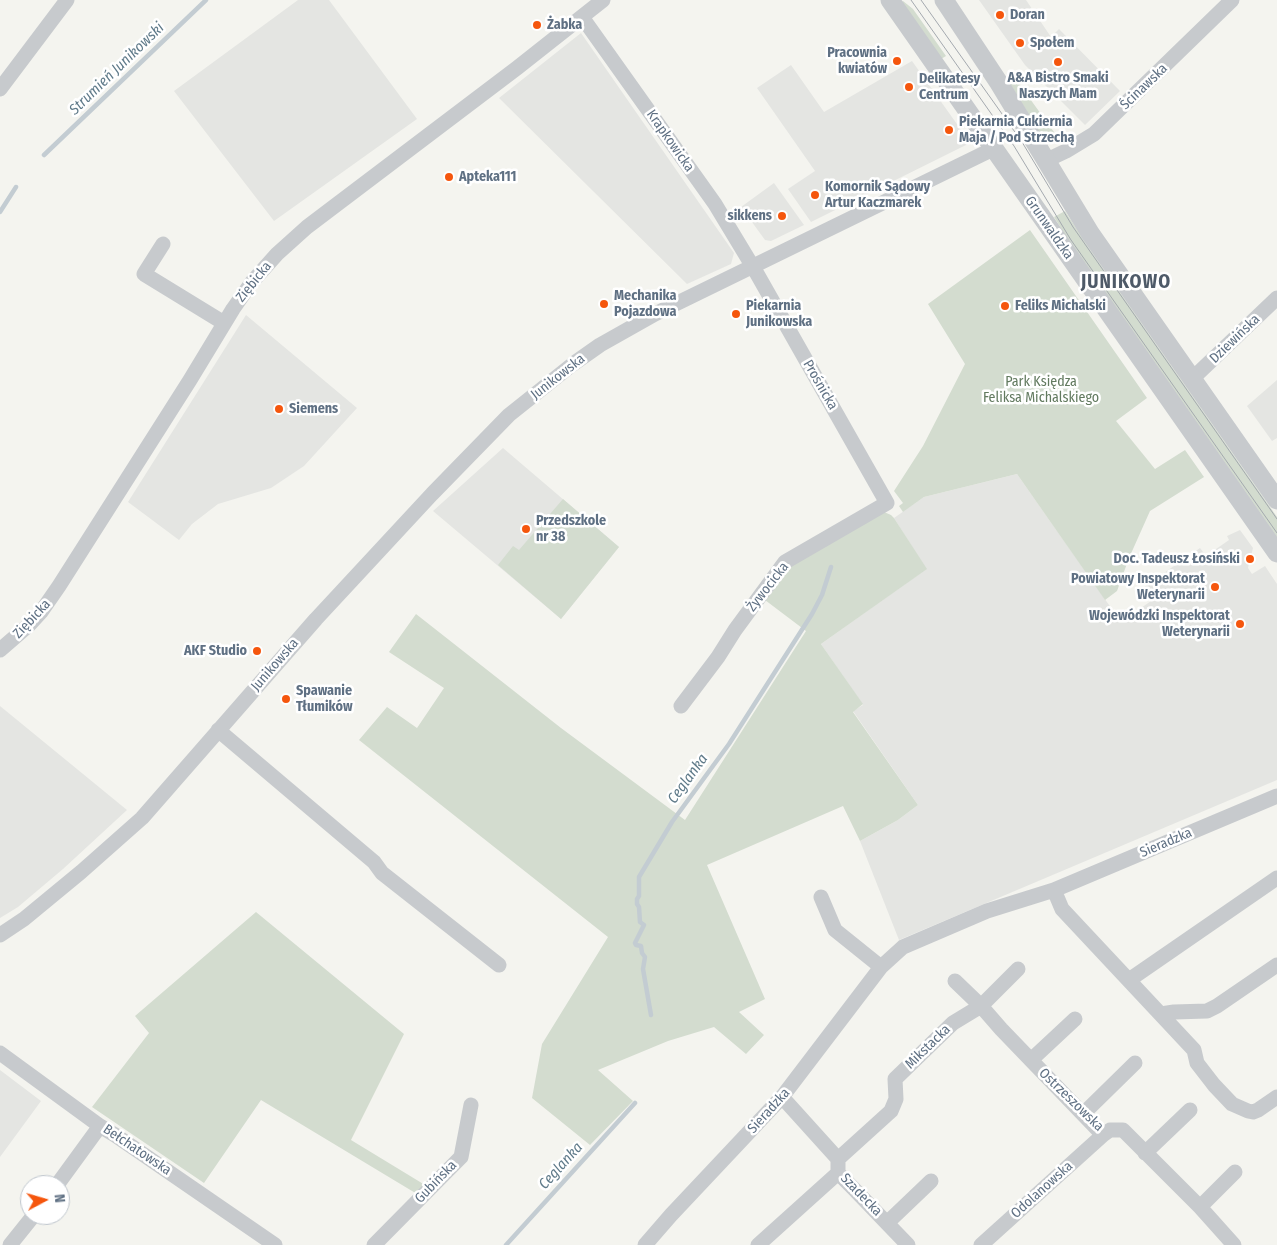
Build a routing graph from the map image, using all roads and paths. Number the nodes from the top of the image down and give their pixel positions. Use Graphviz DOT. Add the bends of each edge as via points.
graph roads {
  1 [pos="67,0"];
  2 [pos="604,0"];
  3 [pos="890,0"];
  4 [pos="944,0"];
  5 [pos="1232,0"];
  6 [pos="582,17"];
  7 [pos="0,89"];
  8 [pos="994,149"];
  9 [pos="1045,161"];
  10 [pos="163,244"];
  11 [pos="754,266"];
  12 [pos="1277,298"];
  13 [pos="224,323"];
  14 [pos="1192,380"];
  15 [pos="1277,500"];
  16 [pos="887,503"];
  17 [pos="1277,553"];
  18 [pos="0,650"];
  19 [pos="682,706"];
  20 [pos="218,730"];
  21 [pos="1277,796"];
  22 [pos="1277,878"];
  23 [pos="1054,890"];
  24 [pos="821,897"];
  25 [pos="0,935"];
  26 [pos="499,965"];
  27 [pos="1277,965"];
  28 [pos="881,967"];
  29 [pos="1018,969"];
  30 [pos="1129,980"];
  31 [pos="955,981"];
  32 [pos="982,1006"];
  33 [pos="1161,1014"];
  34 [pos="1075,1019"];
  35 [pos="0,1053"];
  36 [pos="1031,1060"];
  37 [pos="1135,1063"];
  38 [pos="782,1097"];
  39 [pos="1277,1097"];
  40 [pos="471,1105"];
  41 [pos="1190,1110"];
  42 [pos="1082,1114"];
  43 [pos="100,1126"];
  44 [pos="1103,1136"];
  45 [pos="1145,1153"];
  46 [pos="838,1166"];
  47 [pos="1235,1172"];
  48 [pos="63,1175"];
  49 [pos="931,1181"];
  50 [pos="1200,1207"];
  51 [pos="887,1223"];
  52 [pos="26,1225"];
  53 [pos="10,1245"];
  54 [pos="275,1245"];
  55 [pos="374,1245"];
  56 [pos="645,1245"];
  57 [pos="758,1245"];
  58 [pos="908,1245"];
  59 [pos="981,1245"];
  60 [pos="1234,1245"];
  1 -- 7 [label="street"];
  2 -- 6 [label="street, Ziębicka"];
  3 -- 8 [label="street, Grunwaldzka"];
  4 -- 9 [label="street"];
  5 -- 9 [label="street, Ścinawska" via="1094,134"];
  6 -- 11 [label="street, Krapkowicka" via="715,204"];
  6 -- 13 [label="street, Ziębicka" via="307,227 252,282"];
  8 -- 11 [label="street, Junikowska"];
  8 -- 17 [label="street, Grunwaldzka"];
  9 -- 14 [label="street" via="1090,233"];
  10 -- 13 [label="street" via="144,274"];
  11 -- 16 [label="street, Prośnicka"];
  11 -- 20 [label="street, Junikowska" via="655,314 600,346 509,415 316,619"];
  12 -- 14 [label="street, Dziewińska"];
  13 -- 18 [label="street, Ziębicka" via="59,586 30,624"];
  14 -- 15 [label="street"];
  16 -- 19 [label="street, Żywocicka" via="785,562"];
  20 -- 25 [label="street, Junikowska" via="142,818 24,919"];
  20 -- 26 [label="street" via="374,862 382,873"];
  21 -- 23 [label="street, Sieradzka"];
  22 -- 30 [label="street"];
  23 -- 28 [label="street, Sieradzka" via="987,911 903,947"];
  23 -- 30 [label="street" via="1062,909"];
  24 -- 28 [label="street" via="835,930"];
  27 -- 33 [label="street" via="1207,1011"];
  28 -- 38 [label="street, Sieradzka"];
  29 -- 32 [label="street, Mikstacka"];
  30 -- 33 [label="street"];
  31 -- 32 [label="street, Ostrzeszowska"];
  32 -- 36 [label="street, Ostrzeszowska"];
  32 -- 46 [label="street, Mikstacka" via="953,1023 895,1078 896,1099 891,1111"];
  33 -- 39 [label="street" via="1194,1050 1197,1062 1232,1104 1253,1112"];
  34 -- 36 [label="street"];
  35 -- 43 [label="street, Bełchatowska"];
  36 -- 42 [label="street, Ostrzeszowska"];
  37 -- 42 [label="street"];
  38 -- 46 [label="street, Szadecka"];
  38 -- 56 [label="street, Sieradzka"];
  40 -- 55 [label="street, Gubińska" via="461,1157"];
  41 -- 45 [label="street"];
  42 -- 44 [label="street, Ostrzeszowska"];
  43 -- 48 [label="street"];
  43 -- 54 [label="street, Bełchatowska"];
  44 -- 45 [label="street, Ostrzeszowska" via="1110,1130 1123,1130"];
  44 -- 59 [label="street, Odolanowska"];
  45 -- 50 [label="street, Ostrzeszowska"];
  46 -- 51 [label="street, Szadecka"];
  46 -- 57 [label="street, Mikstacka"];
  47 -- 50 [label="street"];
  49 -- 51 [label="street"];
  50 -- 60 [label="street, Ostrzeszowska"];
  51 -- 58 [label="street, Szadecka"];
  52 -- 53 [label="street"];
}
